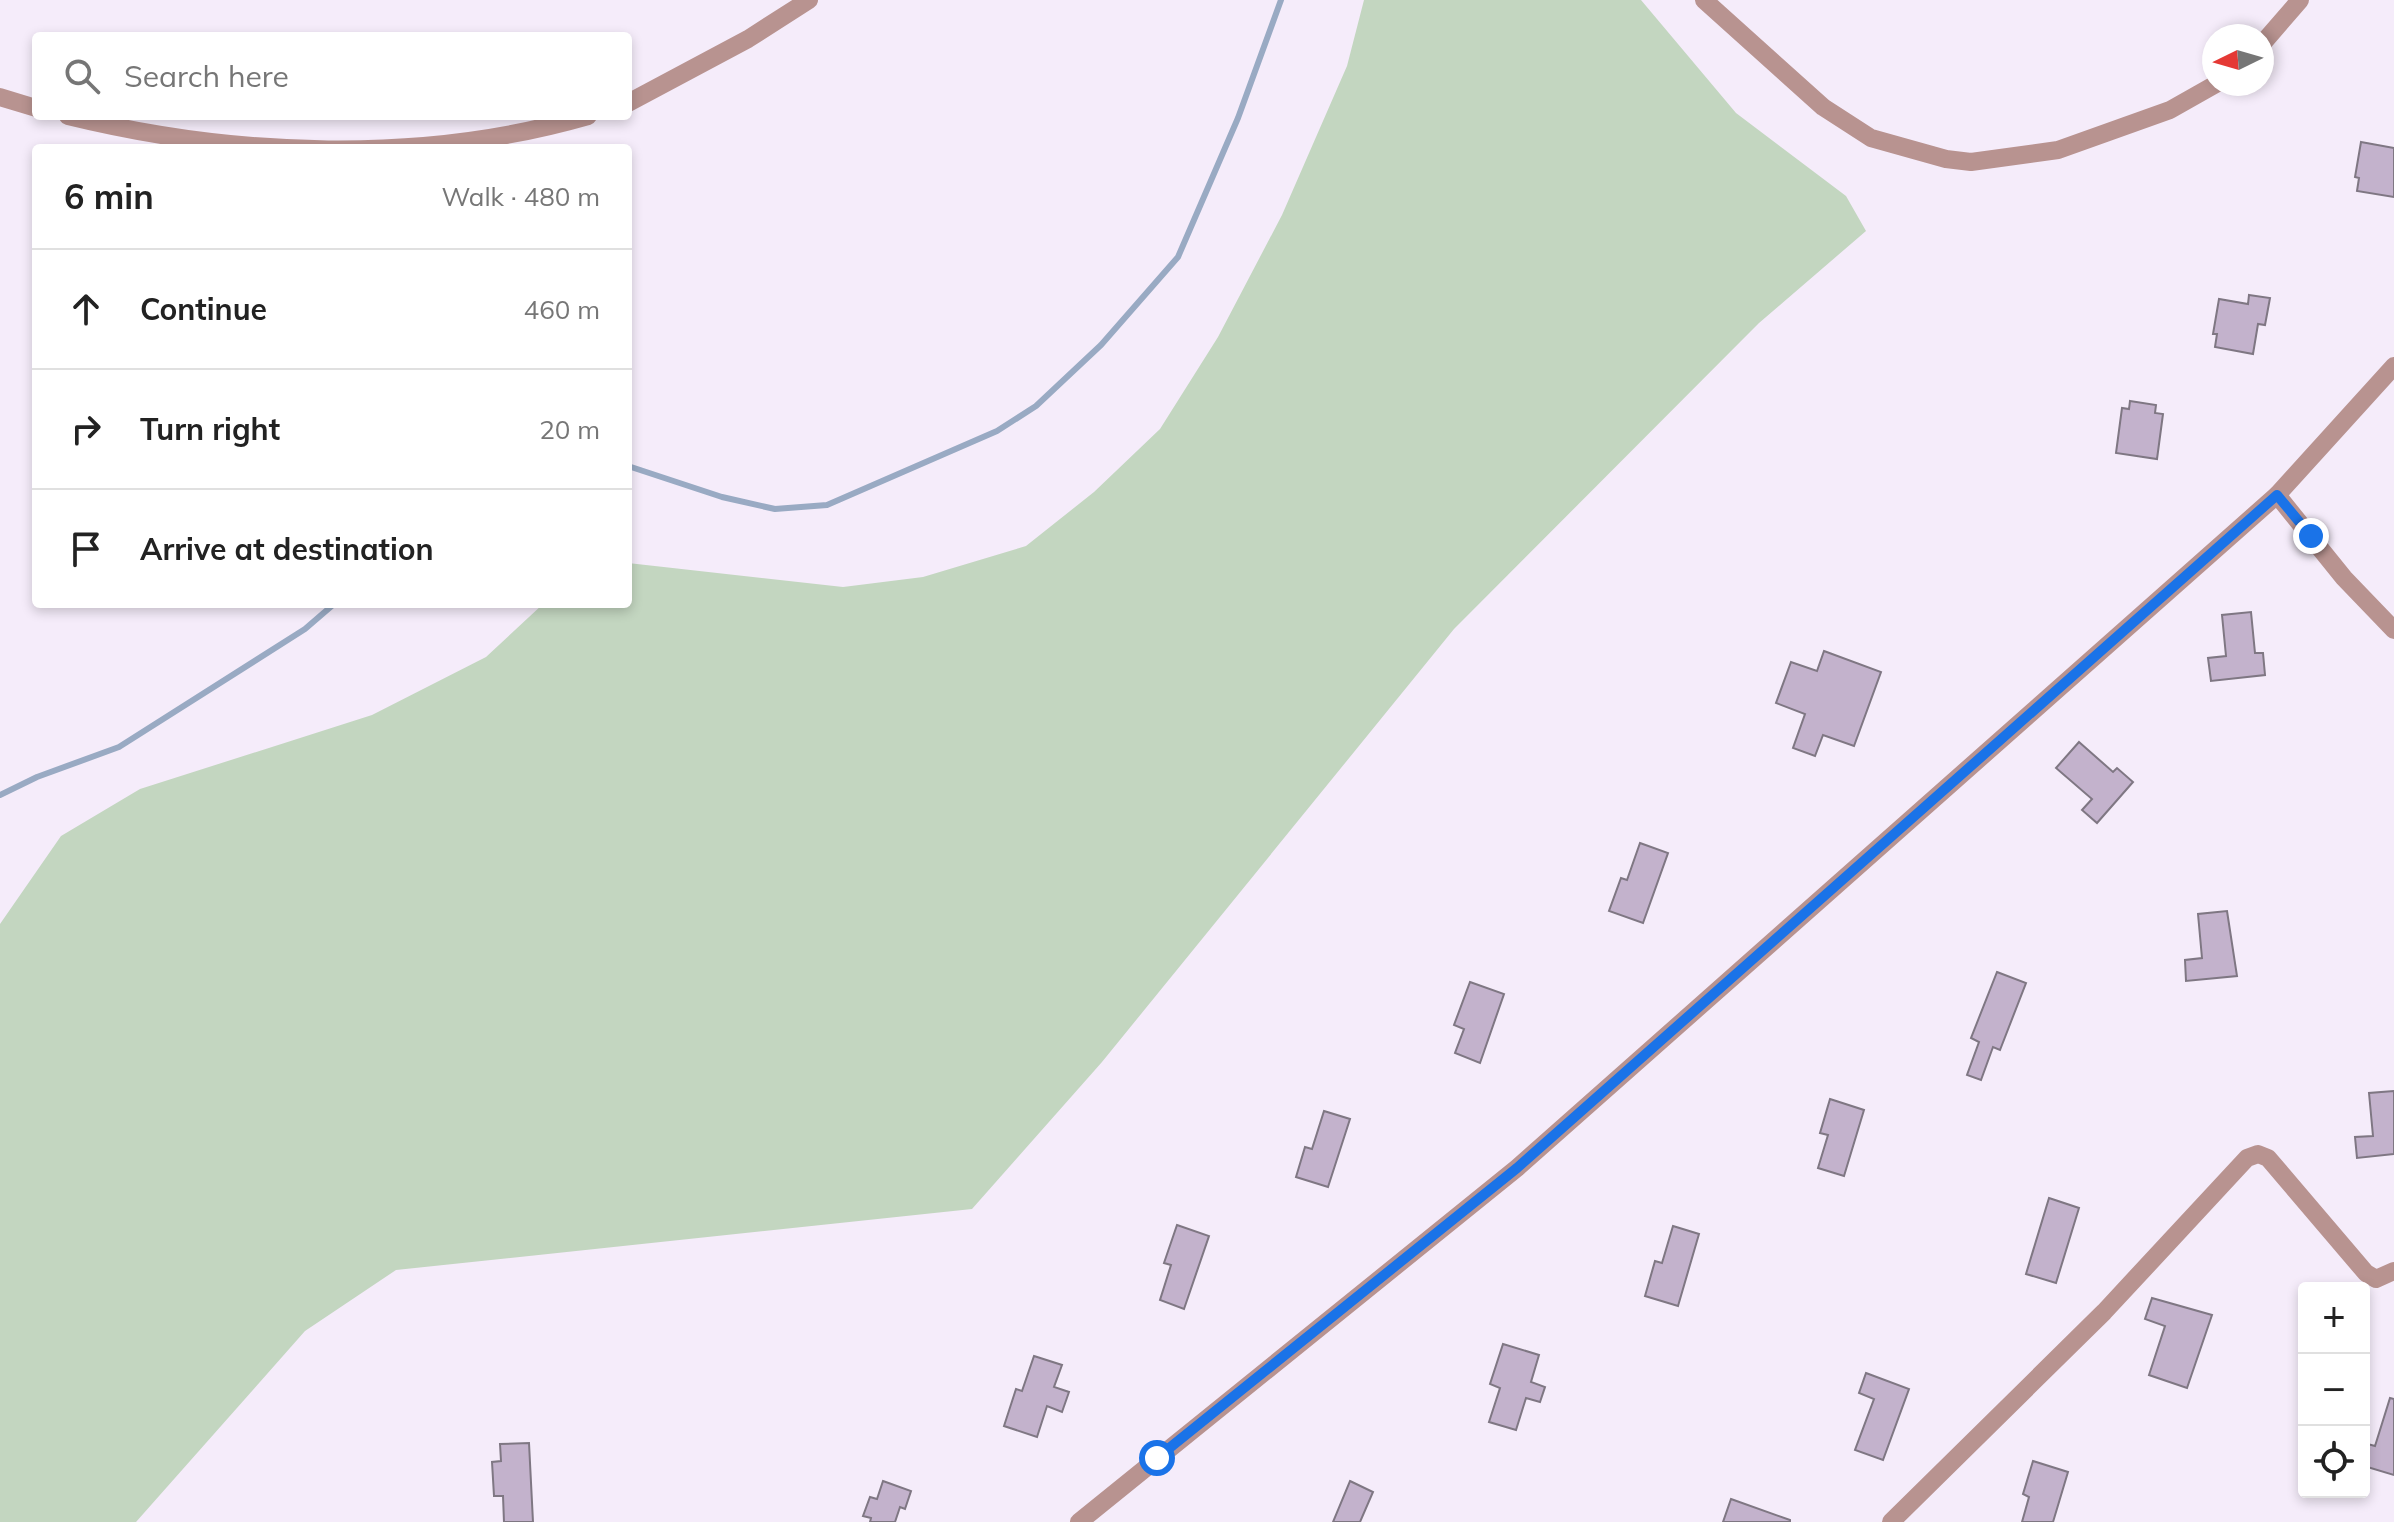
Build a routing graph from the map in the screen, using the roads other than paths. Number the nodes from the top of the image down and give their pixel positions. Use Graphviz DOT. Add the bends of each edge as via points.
graph roads {
  1 [pos="809,0"];
  2 [pos="1704,0"];
  3 [pos="2300,0"];
  4 [pos="2274,30"];
  5 [pos="2202,92"];
  6 [pos="0,97"];
  7 [pos="632,101"];
  8 [pos="32,107"];
  9 [pos="89,120"];
  10 [pos="571,120"];
  11 [pos="265,144"];
  12 [pos="444,144"];
  13 [pos="2394,366"];
  14 [pos="2277,495"];
  15 [pos="2394,630"];
  16 [pos="2394,1271"];
  17 [pos="1079,1522"];
  18 [pos="1891,1522"];
  1 -- 7 [label="street"];
  2 -- 5 [label="street" via="1767,60 1859,131 1946,159 1971,162 2058,150 2170,110"];
  3 -- 4 [label="street"];
  6 -- 8 [label="street"];
  9 -- 11 [label="street" via="204,142"];
  10 -- 12 [label="street"];
  13 -- 14 [label="street"];
  14 -- 15 [label="street"];
  14 -- 17 [label="street" via="1517,1168"];
  16 -- 18 [label="street" via="2376,1279 2366,1273 2268,1158 2247,1158 2104,1312"];
}
